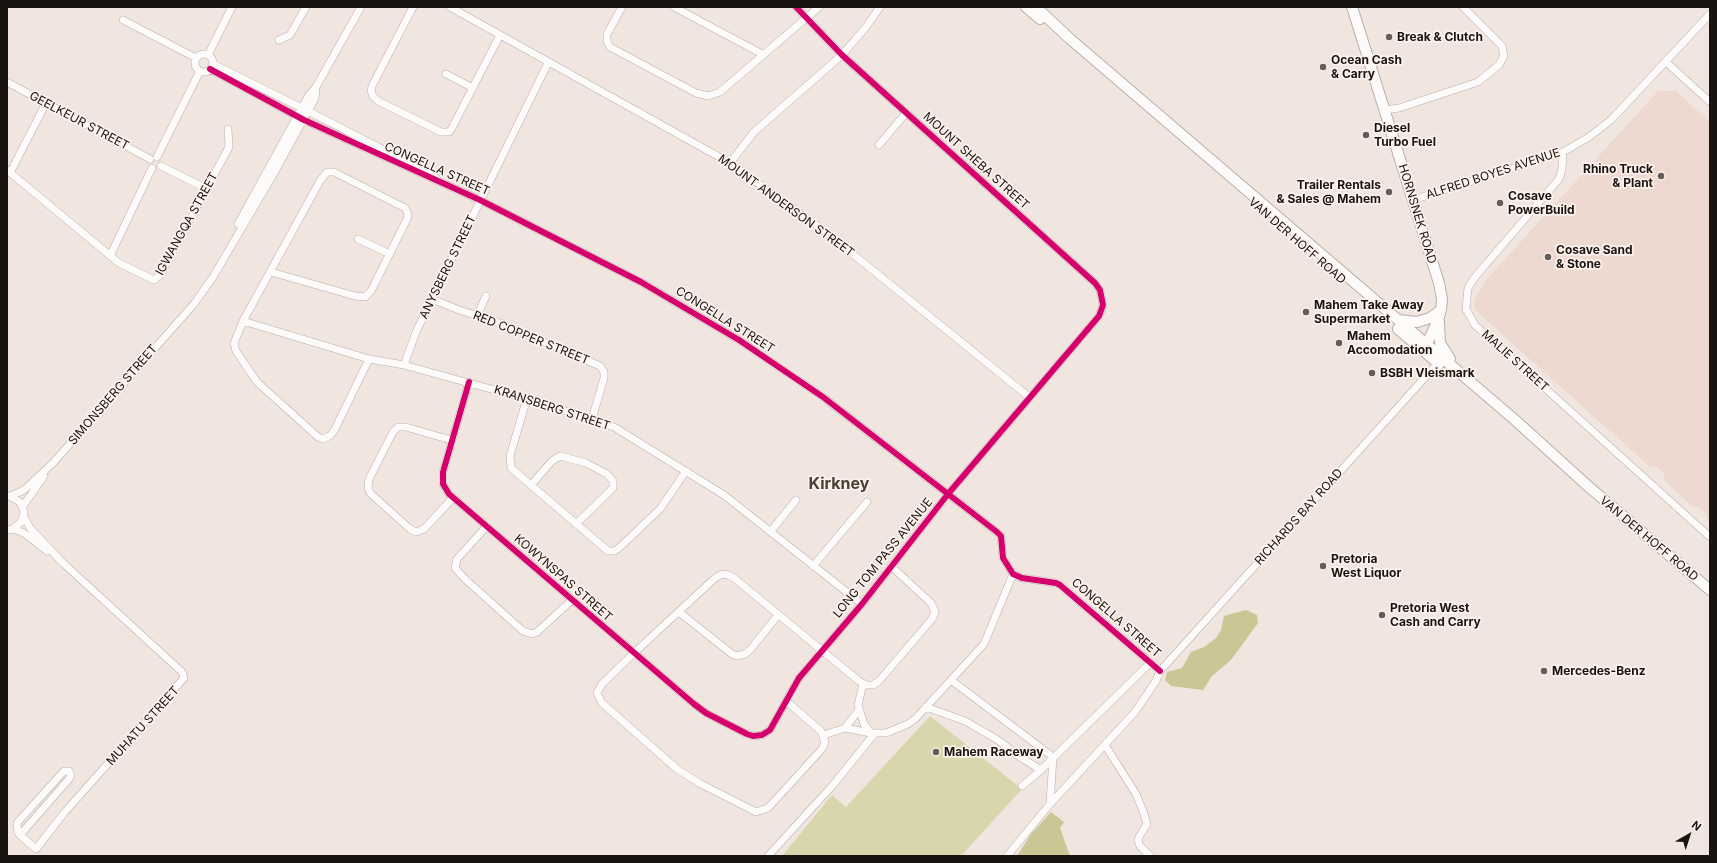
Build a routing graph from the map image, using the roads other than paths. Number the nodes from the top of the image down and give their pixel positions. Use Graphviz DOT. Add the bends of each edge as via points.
graph roads {
  1 [pos="232,7"];
  2 [pos="306,7"];
  3 [pos="361,7"];
  4 [pos="414,7"];
  5 [pos="450,7"];
  6 [pos="622,7"];
  7 [pos="674,7"];
  8 [pos="796,7"];
  9 [pos="819,7"];
  10 [pos="880,7"];
  11 [pos="1026,7"];
  12 [pos="1036,7"];
  13 [pos="1352,7"];
  14 [pos="1463,7"];
  15 [pos="1710,14"];
  16 [pos="807,19"];
  17 [pos="123,20"];
  18 [pos="500,35"];
  19 [pos="279,40"];
  20 [pos="208,55"];
  21 [pos="764,55"];
  22 [pos="842,55"];
  23 [pos="196,58"];
  24 [pos="1666,62"];
  25 [pos="548,63"];
  26 [pos="212,67"];
  27 [pos="200,71"];
  28 [pos="446,74"];
  29 [pos="7,82"];
  30 [pos="474,88"];
  31 [pos="1710,102"];
  32 [pos="46,103"];
  33 [pos="305,109"];
  34 [pos="1385,110"];
  35 [pos="906,113"];
  36 [pos="301,118"];
  37 [pos="228,129"];
  38 [pos="879,146"];
  39 [pos="1564,152"];
  40 [pos="154,158"];
  41 [pos="730,164"];
  42 [pos="161,166"];
  43 [pos="152,168"];
  44 [pos="9,171"];
  45 [pos="438,180"];
  46 [pos="207,188"];
  47 [pos="480,200"];
  48 [pos="1413,200"];
  49 [pos="358,239"];
  50 [pos="390,254"];
  51 [pos="110,256"];
  52 [pos="271,272"];
  53 [pos="1095,283"];
  54 [pos="486,296"];
  55 [pos="432,299"];
  56 [pos="1440,315"];
  57 [pos="477,316"];
  58 [pos="1396,319"];
  59 [pos="243,321"];
  60 [pos="1425,348"];
  61 [pos="369,359"];
  62 [pos="1438,363"];
  63 [pos="404,364"];
  64 [pos="469,382"];
  65 [pos="1469,382"];
  66 [pos="1029,397"];
  67 [pos="527,398"];
  68 [pos="592,419"];
  69 [pos="451,440"];
  70 [pos="53,463"];
  71 [pos="686,471"];
  72 [pos="531,485"];
  73 [pos="1588,487"];
  74 [pos="948,494"];
  75 [pos="9,496"];
  76 [pos="453,498"];
  77 [pos="796,500"];
  78 [pos="867,502"];
  79 [pos="23,506"];
  80 [pos="24,517"];
  81 [pos="576,524"];
  82 [pos="486,527"];
  83 [pos="10,529"];
  84 [pos="771,531"];
  85 [pos="1710,537"];
  86 [pos="63,563"];
  87 [pos="814,566"];
  88 [pos="891,566"];
  89 [pos="1013,574"];
  90 [pos="1710,590"];
  91 [pos="572,600"];
  92 [pos="862,604"];
  93 [pos="679,612"];
  94 [pos="778,615"];
  95 [pos="822,650"];
  96 [pos="634,653"];
  97 [pos="1150,663"];
  98 [pos="1160,671"];
  99 [pos="951,680"];
  100 [pos="863,684"];
  101 [pos="786,701"];
  102 [pos="926,707"];
  103 [pos="859,710"];
  104 [pos="845,728"];
  105 [pos="873,733"];
  106 [pos="762,735"];
  107 [pos="824,736"];
  108 [pos="1105,746"];
  109 [pos="1053,757"];
  110 [pos="1041,770"];
  111 [pos="1022,786"];
  112 [pos="1050,804"];
  113 [pos="20,835"];
  114 [pos="768,856"];
  115 [pos="1007,856"];
  116 [pos="1150,856"];
  1 -- 20 [label="street"];
  2 -- 19 [label="street" via="290,35"];
  3 -- 33 [label="street, SIMONSBERG STREET" via="316,87 314,98"];
  4 -- 30 [label="street" via="372,86 373,96 434,130 446,133 452,128"];
  5 -- 18 [label="street, MOUNT ANDERSON STREET"];
  6 -- 21 [label="street" via="607,34 608,44 699,94 708,96 720,92"];
  7 -- 21 [label="street"];
  8 -- 16 [label="street, MOUNT SHEBA STREET"];
  9 -- 16 [label="street"];
  10 -- 22 [label="street"];
  11 -- 60 [label="main road, VAN DER HOFF ROAD"];
  12 -- 58 [label="main road, VAN DER HOFF ROAD"];
  13 -- 34 [label="main road, HORNSNEK ROAD"];
  14 -- 34 [label="street" via="1502,46 1504,56 1499,65 1478,82 1399,108"];
  15 -- 24 [label="street, ALFRED BOYES AVENUE"];
  16 -- 21 [label="street"];
  16 -- 22 [label="street, MOUNT SHEBA STREET"];
  17 -- 23 [label="street"];
  18 -- 25 [label="street, MOUNT ANDERSON STREET"];
  18 -- 30 [label="street"];
  20 -- 23 [label="street"];
  20 -- 26 [label="street" via="212,59"];
  22 -- 35 [label="street, MOUNT SHEBA STREET"];
  22 -- 41 [label="street" via="754,132"];
  23 -- 27 [label="street" via="195,65"];
  24 -- 31 [label="street"];
  24 -- 39 [label="street, ALFRED BOYES AVENUE" via="1611,120"];
  25 -- 41 [label="street, MOUNT ANDERSON STREET"];
  25 -- 47 [label="street, ANYSBERG STREET"];
  26 -- 27 [label="street" via="206,72"];
  26 -- 33 [label="street, CONGELLA STREET"];
  26 -- 36 [label="street, CONGELLA STREET"];
  27 -- 40 [label="street"];
  28 -- 30 [label="street"];
  29 -- 32 [label="street, GEELKEUR STREET"];
  32 -- 40 [label="street, GEELKEUR STREET"];
  32 -- 44 [label="street"];
  33 -- 36 [label="street, SIMONSBERG STREET"];
  33 -- 45 [label="street, CONGELLA STREET"];
  34 -- 48 [label="main road, HORNSNEK ROAD"];
  35 -- 38 [label="street"];
  35 -- 53 [label="street, MOUNT SHEBA STREET"];
  36 -- 45 [label="street, CONGELLA STREET" via="428,178"];
  36 -- 70 [label="street, SIMONSBERG STREET" via="210,275 207,285 189,310"];
  37 -- 46 [label="street, IGWANGQA STREET" via="229,147"];
  39 -- 48 [label="street, ALFRED BOYES AVENUE"];
  39 -- 85 [label="street, MALIE STREET" via="1559,178 1475,277 1468,288 1466,309 1476,325"];
  40 -- 42 [label="street" via="162,160"];
  40 -- 43 [label="street" via="149,163"];
  41 -- 66 [label="street, MOUNT ANDERSON STREET" via="822,229"];
  42 -- 43 [label="street"];
  42 -- 46 [label="street"];
  43 -- 51 [label="street"];
  44 -- 51 [label="street, IGWANGQA STREET"];
  45 -- 47 [label="street, CONGELLA STREET"];
  46 -- 51 [label="street, IGWANGQA STREET" via="158,278 151,280"];
  47 -- 55 [label="street, ANYSBERG STREET"];
  47 -- 74 [label="street, CONGELLA STREET" via="641,282 739,340 823,397"];
  48 -- 56 [label="main road, HORNSNEK ROAD" via="1439,283 1442,299"];
  49 -- 50 [label="street"];
  50 -- 52 [label="street" via="370,293 363,298"];
  50 -- 52 [label="street" via="408,217 406,209 330,171 325,173 320,181"];
  52 -- 59 [label="street"];
  53 -- 66 [label="street, LONG TOM PASS AVENUE" via="1102,296 1103,305 1099,316"];
  54 -- 57 [label="street"];
  55 -- 57 [label="street, RED COPPER STREET"];
  55 -- 63 [label="street, ANYSBERG STREET"];
  56 -- 58 [label="main road" via="1416,322"];
  56 -- 60 [label="main road, HORNSNEK ROAD"];
  56 -- 65 [label="main road" via="1440,343 1444,352"];
  57 -- 68 [label="street, RED COPPER STREET" via="500,323 600,366 604,378"];
  58 -- 60 [label="main road, VAN DER HOFF ROAD"];
  59 -- 61 [label="street, KRANSBERG STREET"];
  59 -- 61 [label="street" via="234,343 236,351 251,374 263,388 322,439 327,438 335,429"];
  60 -- 62 [label="main road, VAN DER HOFF ROAD"];
  60 -- 65 [label="main road, VAN DER HOFF ROAD"];
  61 -- 63 [label="street, KRANSBERG STREET"];
  62 -- 73 [label="main road, VAN DER HOFF ROAD" via="1547,456"];
  62 -- 98 [label="street, RICHARDS BAY ROAD"];
  63 -- 64 [label="street, KRANSBERG STREET"];
  64 -- 67 [label="street, KRANSBERG STREET"];
  64 -- 69 [label="street, KOWYNSPAS STREET"];
  65 -- 73 [label="main road, VAN DER HOFF ROAD"];
  66 -- 74 [label="street, LONG TOM PASS AVENUE"];
  67 -- 68 [label="street, KRANSBERG STREET"];
  67 -- 72 [label="street" via="510,462 511,468"];
  68 -- 71 [label="street, KRANSBERG STREET" via="619,430"];
  69 -- 76 [label="street, KOWYNSPAS STREET" via="442,481 445,490"];
  69 -- 76 [label="street" via="398,427 369,479 368,487 370,494 416,532 424,529"];
  70 -- 75 [label="street, SIMONSBERG STREET" via="24,490"];
  70 -- 79 [label="street"];
  71 -- 81 [label="street" via="664,505 617,550 605,549"];
  71 -- 84 [label="street, KRANSBERG STREET" via="724,495"];
  72 -- 81 [label="street"];
  72 -- 81 [label="street" via="552,461 560,456 586,463 607,474 613,480 613,488"];
  73 -- 90 [label="main road, VAN DER HOFF ROAD"];
  74 -- 88 [label="street, LONG TOM PASS AVENUE"];
  74 -- 89 [label="street, CONGELLA STREET" via="1001,536 1002,558"];
  75 -- 79 [label="street" via="16,498"];
  76 -- 82 [label="street, KOWYNSPAS STREET"];
  77 -- 84 [label="street"];
  78 -- 87 [label="street"];
  79 -- 80 [label="street"];
  80 -- 83 [label="street" via="22,522"];
  80 -- 86 [label="street" via="30,528"];
  82 -- 91 [label="street, KOWYNSPAS STREET"];
  82 -- 91 [label="street" via="457,559 456,568 523,631 532,634 537,632"];
  83 -- 86 [label="street" via="24,534"];
  84 -- 87 [label="street, KRANSBERG STREET"];
  86 -- 113 [label="street, MUHATU STREET" via="182,672 184,678 64,813 36,849"];
  87 -- 92 [label="street, KRANSBERG STREET"];
  88 -- 92 [label="street, LONG TOM PASS AVENUE"];
  88 -- 100 [label="street" via="931,603 934,615 879,681 872,685"];
  89 -- 97 [label="street, CONGELLA STREET" via="1060,585"];
  89 -- 99 [label="street" via="984,644"];
  91 -- 96 [label="street, KOWYNSPAS STREET"];
  92 -- 95 [label="street, LONG TOM PASS AVENUE"];
  93 -- 94 [label="street" via="715,578 725,574 734,578"];
  93 -- 94 [label="street" via="737,656 750,650"];
  93 -- 96 [label="street"];
  94 -- 95 [label="street"];
  95 -- 100 [label="street"];
  95 -- 101 [label="street, LONG TOM PASS AVENUE" via="799,678"];
  96 -- 106 [label="street, KOWYNSPAS STREET" via="706,713 747,734"];
  96 -- 107 [label="street" via="599,687 599,699 677,769 752,811 762,812 768,808 822,749"];
  97 -- 98 [label="street, CONGELLA STREET"];
  97 -- 109 [label="street"];
  98 -- 108 [label="street, RICHARDS BAY ROAD" via="1135,712"];
  99 -- 102 [label="street"];
  99 -- 109 [label="street"];
  100 -- 103 [label="street"];
  101 -- 106 [label="street, LONG TOM PASS AVENUE" via="772,727"];
  101 -- 107 [label="street" via="820,729"];
  102 -- 105 [label="street" via="908,724 886,733"];
  102 -- 110 [label="street" via="965,721"];
  103 -- 104 [label="street"];
  103 -- 105 [label="street" via="864,724"];
  104 -- 105 [label="street"];
  104 -- 107 [label="street"];
  105 -- 114 [label="street" via="833,785"];
  108 -- 112 [label="street, RICHARDS BAY ROAD"];
  108 -- 116 [label="street" via="1136,794 1143,811 1147,824 1138,841"];
  109 -- 110 [label="street"];
  109 -- 112 [label="street"];
  110 -- 111 [label="street"];
  112 -- 115 [label="street, RICHARDS BAY ROAD"];
  113 -- 113 [label="street" via="17,823 64,771 69,771 69,779"];
}
